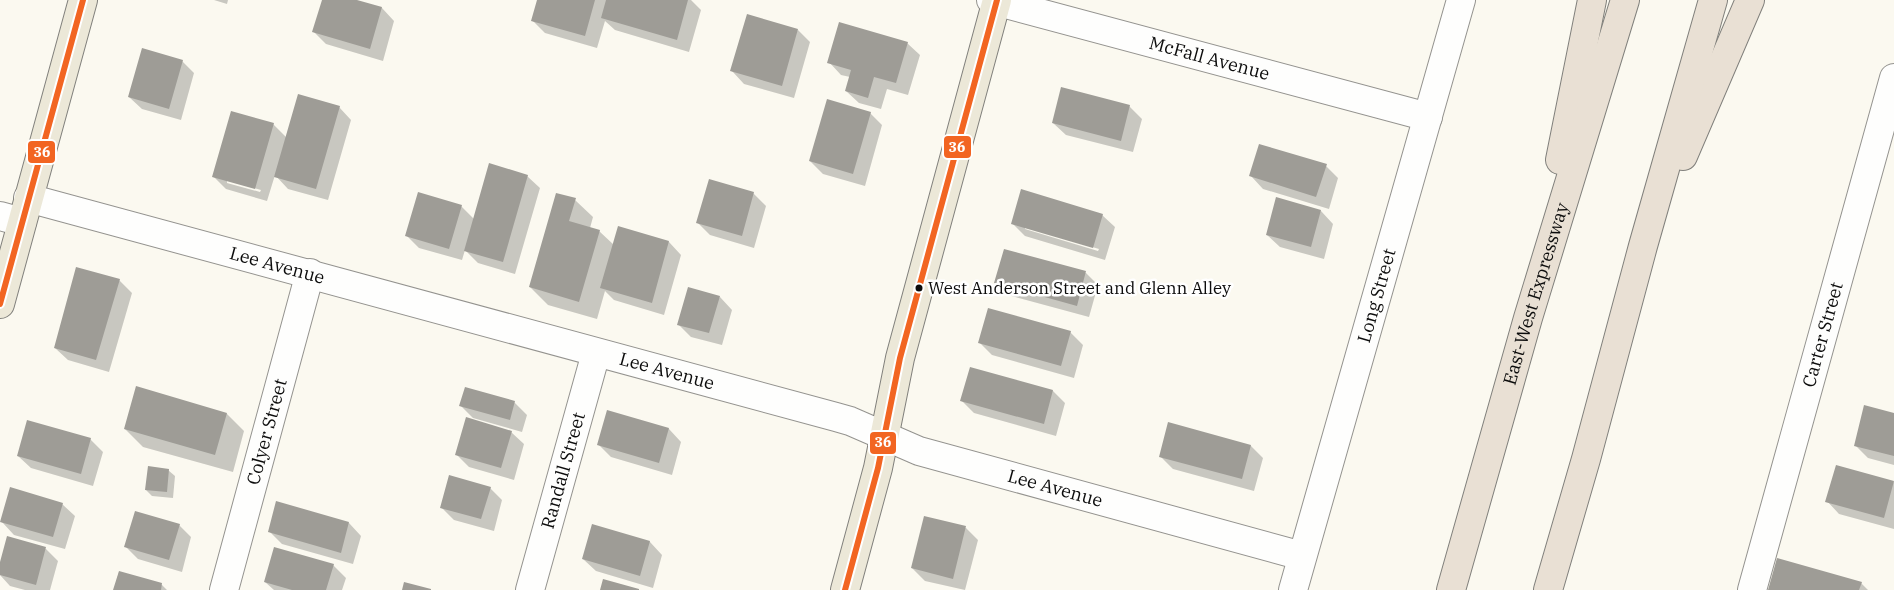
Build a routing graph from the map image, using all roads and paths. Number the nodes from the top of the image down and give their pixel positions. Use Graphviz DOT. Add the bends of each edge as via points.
graph roads {
  1 [pos="83,0"];
  2 [pos="995,0"];
  3 [pos="1461,0"];
  4 [pos="1592,0"];
  5 [pos="1625,0"];
  6 [pos="1713,0"];
  7 [pos="1750,0"];
  8 [pos="1894,78"];
  9 [pos="1428,116"];
  10 [pos="17,212"];
  11 [pos="1643,246"];
  12 [pos="310,273"];
  13 [pos="0,304"];
  14 [pos="1528,318"];
  15 [pos="596,353"];
  16 [pos="885,436"];
  17 [pos="1302,556"];
  18 [pos="224,590"];
  19 [pos="530,590"];
  20 [pos="845,590"];
  21 [pos="1293,590"];
  22 [pos="1451,590"];
  23 [pos="1548,590"];
  24 [pos="1752,590"];
  1 -- 10 [label="main road"];
  2 -- 9 [label="street, McFall Avenue"];
  2 -- 16 [label="main road" via="900,358"];
  3 -- 9 [label="street, Long Street"];
  4 -- 14 [label="highway"];
  5 -- 14 [label="highway, East-West Expressway"];
  6 -- 11 [label="highway"];
  7 -- 11 [label="highway"];
  8 -- 24 [label="street, Carter Street"];
  9 -- 17 [label="street, Long Street"];
  10 -- 12 [label="street, Lee Avenue"];
  10 -- 13 [label="main road"];
  11 -- 23 [label="highway"];
  12 -- 15 [label="street, Lee Avenue"];
  12 -- 18 [label="street, Colyer Street"];
  14 -- 22 [label="highway, East-West Expressway"];
  15 -- 16 [label="street, Lee Avenue" via="850,421"];
  15 -- 19 [label="street, Randall Street"];
  16 -- 17 [label="street, Lee Avenue" via="929,453"];
  16 -- 20 [label="main road"];
  17 -- 21 [label="street, Long Street"];
}
